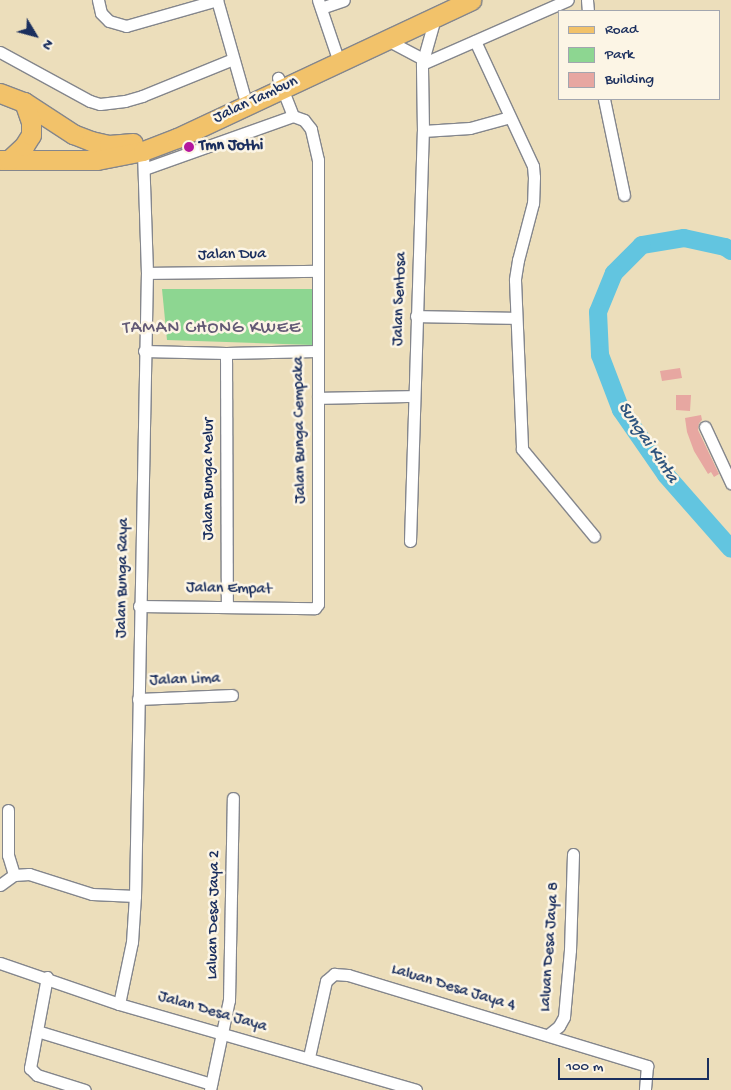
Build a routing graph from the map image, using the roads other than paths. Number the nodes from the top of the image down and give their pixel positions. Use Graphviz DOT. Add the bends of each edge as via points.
graph roads {
  1 [pos="98,0"];
  2 [pos="217,0"];
  3 [pos="344,0"];
  4 [pos="446,0"];
  5 [pos="471,0"];
  6 [pos="568,0"];
  7 [pos="319,4"];
  8 [pos="435,18"];
  9 [pos="387,40"];
  10 [pos="475,41"];
  11 [pos="0,52"];
  12 [pos="337,57"];
  13 [pos="233,59"];
  14 [pos="423,62"];
  15 [pos="281,84"];
  16 [pos="0,93"];
  17 [pos="245,100"];
  18 [pos="604,100"];
  19 [pos="24,102"];
  20 [pos="293,116"];
  21 [pos="510,117"];
  22 [pos="423,131"];
  23 [pos="4,160"];
  24 [pos="143,160"];
  25 [pos="624,195"];
  26 [pos="317,271"];
  27 [pos="147,273"];
  28 [pos="416,316"];
  29 [pos="516,318"];
  30 [pos="144,351"];
  31 [pos="317,351"];
  32 [pos="226,353"];
  33 [pos="414,396"];
  34 [pos="318,398"];
  35 [pos="705,427"];
  36 [pos="731,482"];
  37 [pos="594,536"];
  38 [pos="410,541"];
  39 [pos="318,604"];
  40 [pos="139,606"];
  41 [pos="227,606"];
  42 [pos="232,695"];
  43 [pos="138,699"];
  44 [pos="233,798"];
  45 [pos="8,810"];
  46 [pos="573,854"];
  47 [pos="14,875"];
  48 [pos="0,885"];
  49 [pos="135,896"];
  50 [pos="0,963"];
  51 [pos="46,977"];
  52 [pos="119,1004"];
  53 [pos="37,1031"];
  54 [pos="222,1032"];
  55 [pos="548,1035"];
  56 [pos="309,1057"];
  57 [pos="211,1087"];
  58 [pos="86,1090"];
  59 [pos="416,1090"];
  60 [pos="645,1090"];
  1 -- 2 [label="street" via="101,13 109,22 126,26"];
  2 -- 13 [label="street"];
  3 -- 7 [label="street"];
  4 -- 12 [label="main road, Jalan Tambun"];
  5 -- 8 [label="main road, Jalan Tambun"];
  6 -- 10 [label="street"];
  7 -- 12 [label="street"];
  8 -- 9 [label="main road, Jalan Tambun"];
  8 -- 14 [label="street, Jalan Sentosa"];
  9 -- 12 [label="main road, Jalan Tambun"];
  9 -- 14 [label="street"];
  10 -- 14 [label="street"];
  10 -- 21 [label="street"];
  11 -- 13 [label="street" via="100,104 134,99"];
  12 -- 15 [label="main road, Jalan Tambun"];
  13 -- 17 [label="street"];
  14 -- 22 [label="street, Jalan Sentosa"];
  15 -- 17 [label="main road, Jalan Tambun"];
  15 -- 20 [label="street"];
  16 -- 19 [label="main road, Jalan Tambun"];
  17 -- 19 [label="main road, Jalan Tambun" via="130,144 91,141 74,134"];
  17 -- 24 [label="main road, Jalan Tambun"];
  18 -- 25 [label="street"];
  19 -- 23 [label="main road" via="31,135 24,146"];
  20 -- 24 [label="street"];
  20 -- 26 [label="street, Jalan Bunga Cempaka" via="304,120 311,129 318,160"];
  21 -- 22 [label="street" via="470,128"];
  21 -- 29 [label="street" via="533,166 535,187 517,267"];
  22 -- 28 [label="street, Jalan Sentosa"];
  23 -- 24 [label="main road, Jalan Tambun"];
  24 -- 27 [label="street, Jalan Bunga Raya"];
  26 -- 27 [label="street, Jalan Dua"];
  26 -- 31 [label="street, Jalan Bunga Cempaka"];
  27 -- 30 [label="street, Jalan Bunga Raya"];
  28 -- 29 [label="street"];
  28 -- 33 [label="street, Jalan Sentosa"];
  29 -- 37 [label="street" via="522,449"];
  30 -- 32 [label="street"];
  30 -- 40 [label="street, Jalan Bunga Raya"];
  31 -- 32 [label="street"];
  31 -- 34 [label="street, Jalan Bunga Cempaka"];
  32 -- 41 [label="street, Jalan Bunga Melur"];
  33 -- 34 [label="street"];
  33 -- 38 [label="street, Jalan Sentosa"];
  34 -- 39 [label="street, Jalan Bunga Cempaka"];
  35 -- 36 [label="street"];
  39 -- 41 [label="street, Jalan Empat" via="315,608"];
  40 -- 41 [label="street, Jalan Empat"];
  40 -- 43 [label="street, Jalan Bunga Raya"];
  42 -- 43 [label="street, Jalan Lima"];
  43 -- 49 [label="street, Jalan Bunga Raya"];
  44 -- 54 [label="street, Laluan Desa Jaya 2" via="229,1000"];
  45 -- 47 [label="street" via="8,855"];
  46 -- 55 [label="street, Laluan Desa Jaya 8" via="564,1017"];
  47 -- 48 [label="street"];
  47 -- 49 [label="street" via="28,874 92,894"];
  49 -- 52 [label="street, Jalan Bunga Raya" via="132,942"];
  50 -- 51 [label="street, Jalan Desa Jaya"];
  51 -- 52 [label="street, Jalan Desa Jaya"];
  51 -- 53 [label="street"];
  52 -- 54 [label="street, Jalan Desa Jaya"];
  53 -- 57 [label="street"];
  53 -- 58 [label="street" via="30,1068 33,1073"];
  54 -- 56 [label="street, Jalan Desa Jaya"];
  54 -- 57 [label="street, Laluan Desa Jaya 2"];
  55 -- 56 [label="street, Laluan Desa Jaya 4" via="381,983 334,974 326,981"];
  55 -- 60 [label="street, Laluan Desa Jaya 4" via="647,1066"];
  56 -- 59 [label="street, Jalan Desa Jaya"];
}
